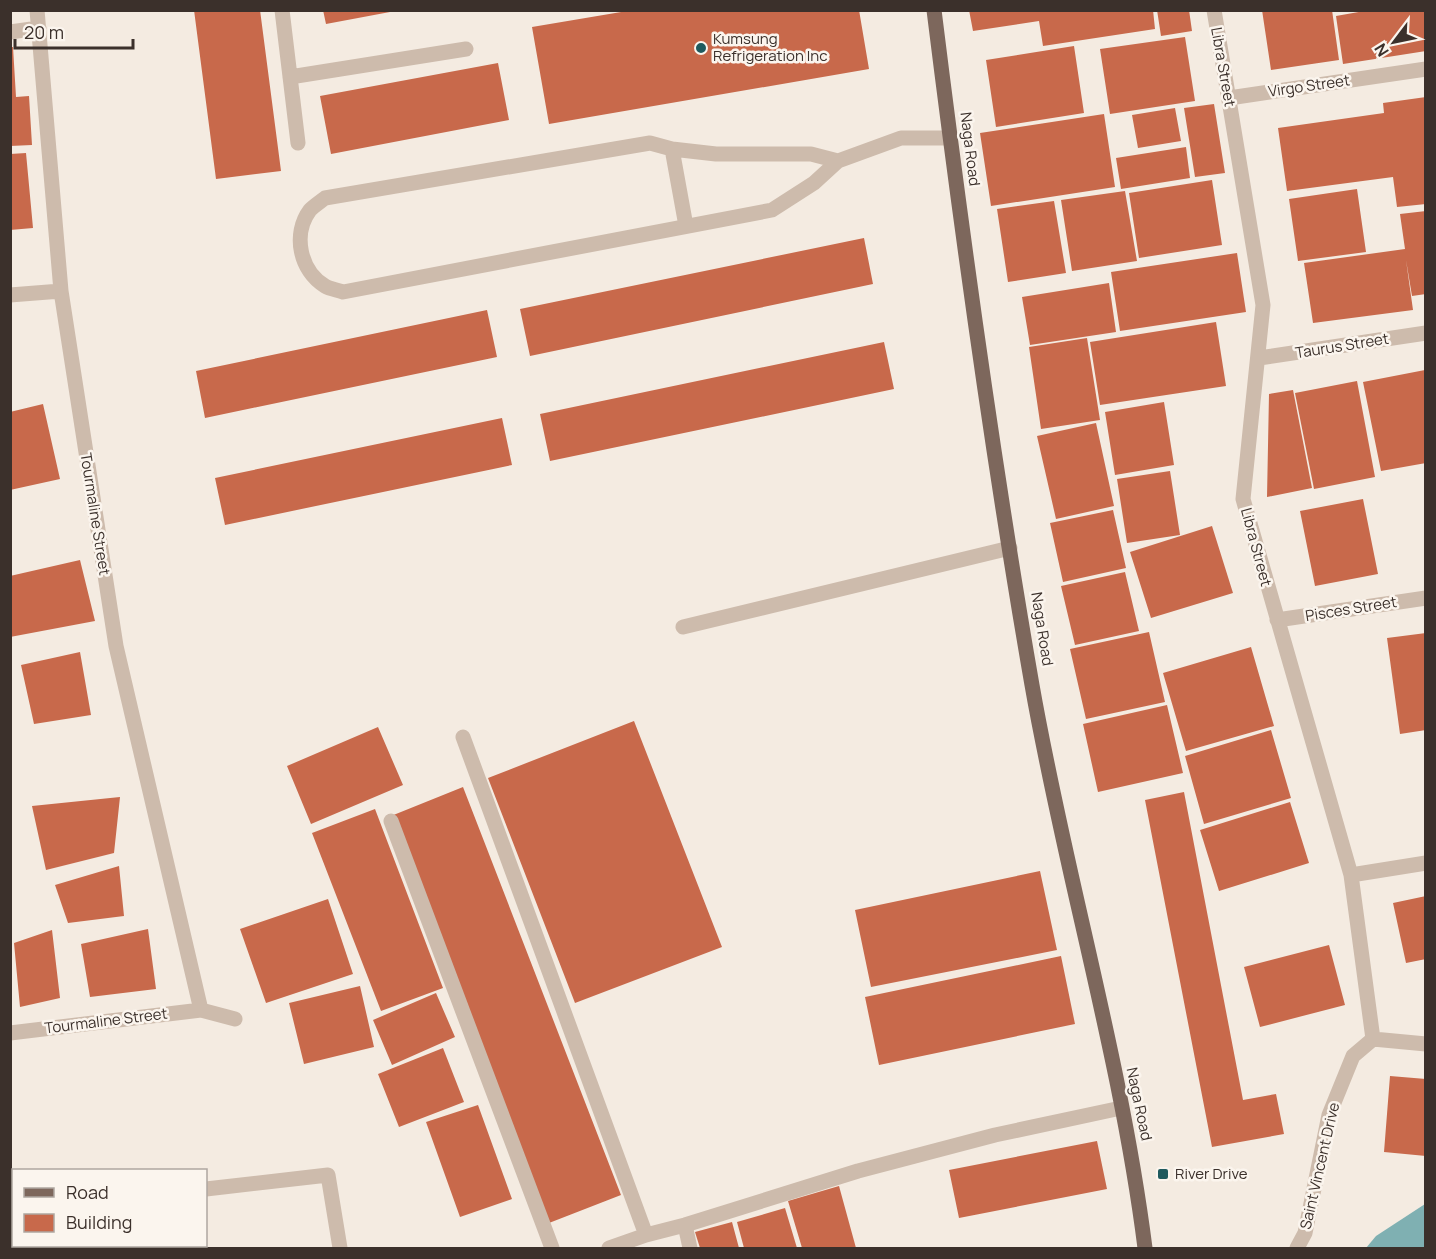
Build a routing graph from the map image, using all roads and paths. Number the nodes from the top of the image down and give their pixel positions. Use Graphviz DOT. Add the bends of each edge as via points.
graph roads {
  1 [pos="37,10"];
  2 [pos="282,10"];
  3 [pos="934,10"];
  4 [pos="1214,10"];
  5 [pos="39,28"];
  6 [pos="10,32"];
  7 [pos="466,49"];
  8 [pos="1425,69"];
  9 [pos="290,77"];
  10 [pos="1229,98"];
  11 [pos="950,138"];
  12 [pos="298,143"];
  13 [pos="672,149"];
  14 [pos="838,161"];
  15 [pos="686,226"];
  16 [pos="61,291"];
  17 [pos="10,295"];
  18 [pos="1425,333"];
  19 [pos="1259,358"];
  20 [pos="1010,548"];
  21 [pos="1425,598"];
  22 [pos="1277,620"];
  23 [pos="683,627"];
  24 [pos="463,737"];
  25 [pos="391,821"];
  26 [pos="1425,863"];
  27 [pos="1351,875"];
  28 [pos="201,1010"];
  29 [pos="235,1019"];
  30 [pos="10,1033"];
  31 [pos="1373,1039"];
  32 [pos="1425,1044"];
  33 [pos="1121,1108"];
  34 [pos="207,1189"];
  35 [pos="685,1225"];
  36 [pos="646,1235"];
  37 [pos="340,1248"];
  38 [pos="552,1248"];
  39 [pos="609,1248"];
  40 [pos="690,1248"];
  41 [pos="1145,1248"];
  42 [pos="1297,1248"];
  1 -- 5 [label="street, Tourmaline Street"];
  2 -- 9 [label="street"];
  3 -- 11 [label="main road, Naga Road"];
  4 -- 10 [label="street, Libra Street"];
  5 -- 6 [label="street"];
  5 -- 16 [label="street, Tourmaline Street"];
  7 -- 9 [label="street"];
  8 -- 10 [label="street, Virgo Street"];
  9 -- 12 [label="street"];
  10 -- 19 [label="street, Libra Street" via="1263,305"];
  11 -- 14 [label="street" via="901,138"];
  11 -- 20 [label="main road, Naga Road"];
  13 -- 14 [label="street" via="811,154"];
  13 -- 15 [label="street"];
  13 -- 15 [label="street" via="650,143 325,198 310,210 302,227 300,250 309,272 326,286 343,292"];
  14 -- 15 [label="street" via="814,183 772,210"];
  16 -- 17 [label="street"];
  16 -- 28 [label="street, Tourmaline Street" via="116,646"];
  18 -- 19 [label="street, Taurus Street"];
  19 -- 22 [label="street, Libra Street" via="1243,499"];
  20 -- 23 [label="street"];
  20 -- 33 [label="main road, Naga Road" via="1032,687"];
  21 -- 22 [label="street, Pisces Street"];
  22 -- 27 [label="street, Libra Street"];
  24 -- 36 [label="street"];
  25 -- 38 [label="street"];
  26 -- 27 [label="street"];
  27 -- 31 [label="street, Libra Street"];
  28 -- 29 [label="street, Tourmaline Street"];
  28 -- 30 [label="street, Tourmaline Street"];
  31 -- 32 [label="street"];
  31 -- 42 [label="street, Saint Vincent Drive" via="1353,1056 1329,1115 1305,1233"];
  33 -- 35 [label="street" via="995,1135 858,1171"];
  33 -- 41 [label="main road, Naga Road"];
  34 -- 37 [label="street" via="328,1175"];
  35 -- 36 [label="street"];
  35 -- 40 [label="street"];
  36 -- 39 [label="street"];
}
